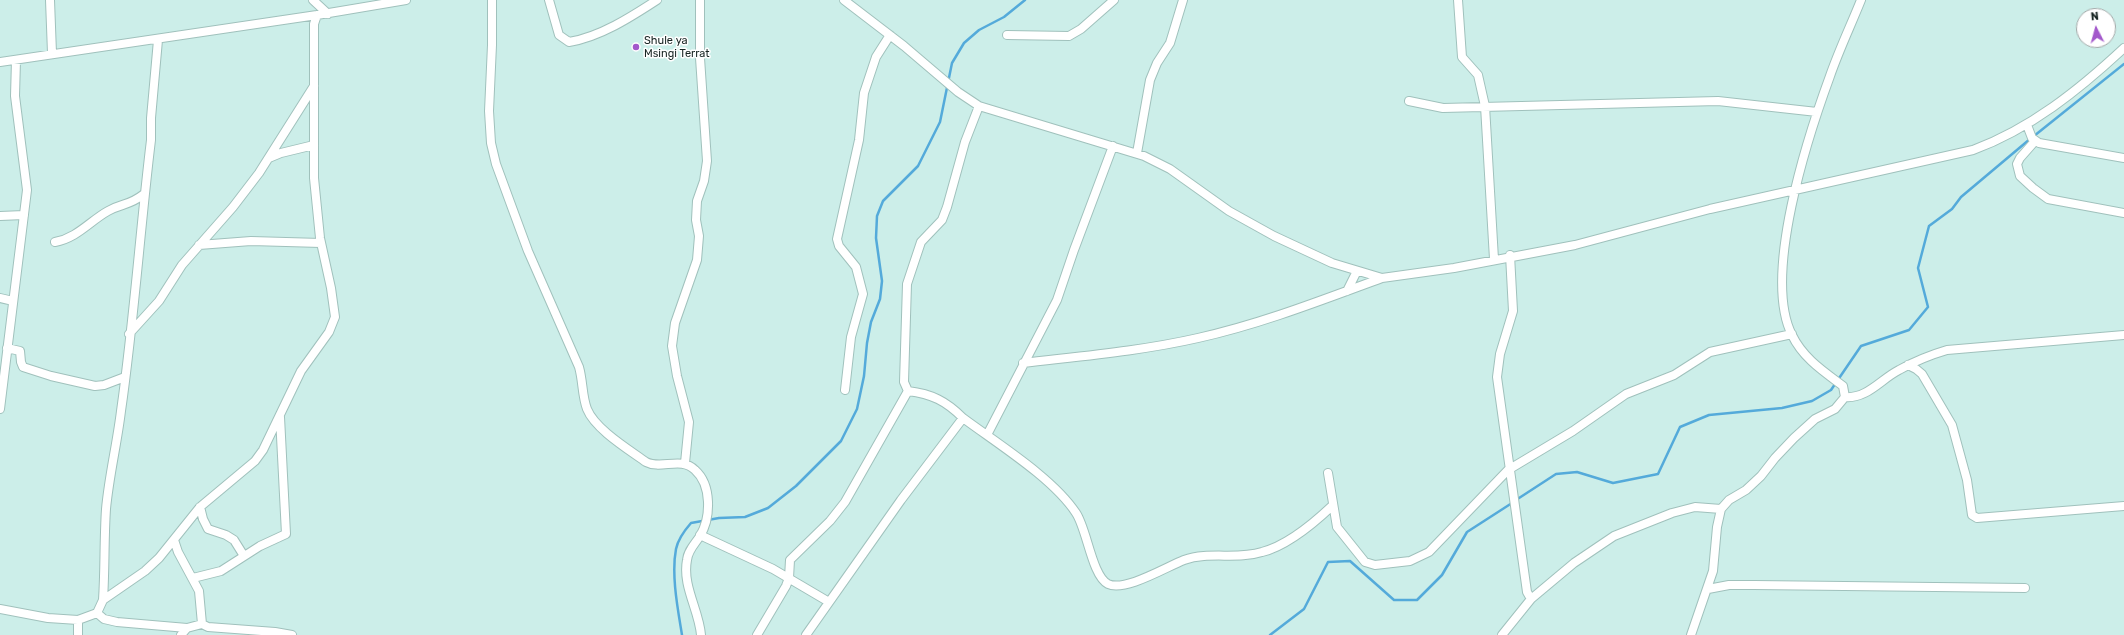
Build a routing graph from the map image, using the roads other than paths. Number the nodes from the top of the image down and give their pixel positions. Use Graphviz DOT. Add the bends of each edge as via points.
graph roads {
  1 [pos="50,0"];
  2 [pos="313,0"];
  3 [pos="406,0"];
  4 [pos="492,0"];
  5 [pos="549,0"];
  6 [pos="657,0"];
  7 [pos="700,0"];
  8 [pos="844,0"];
  9 [pos="1114,0"];
  10 [pos="1183,0"];
  11 [pos="1458,0"];
  12 [pos="1861,0"];
  13 [pos="328,14"];
  14 [pos="313,15"];
  15 [pos="890,35"];
  16 [pos="1007,35"];
  17 [pos="158,40"];
  18 [pos="2124,48"];
  19 [pos="52,53"];
  20 [pos="16,60"];
  21 [pos="0,62"];
  22 [pos="315,86"];
  23 [pos="1409,102"];
  24 [pos="979,106"];
  25 [pos="1485,106"];
  26 [pos="1818,112"];
  27 [pos="2027,125"];
  28 [pos="2035,141"];
  29 [pos="314,145"];
  30 [pos="1113,146"];
  31 [pos="1137,153"];
  32 [pos="269,158"];
  33 [pos="2124,158"];
  34 [pos="1796,190"];
  35 [pos="144,194"];
  36 [pos="2124,213"];
  37 [pos="24,215"];
  38 [pos="0,216"];
  39 [pos="55,242"];
  40 [pos="321,243"];
  41 [pos="199,245"];
  42 [pos="1510,256"];
  43 [pos="1494,259"];
  44 [pos="1358,270"];
  45 [pos="1382,278"];
  46 [pos="1347,291"];
  47 [pos="0,298"];
  48 [pos="13,301"];
  49 [pos="129,334"];
  50 [pos="1792,334"];
  51 [pos="2124,335"];
  52 [pos="6,348"];
  53 [pos="1024,363"];
  54 [pos="1908,365"];
  55 [pos="2,371"];
  56 [pos="125,377"];
  57 [pos="845,390"];
  58 [pos="908,391"];
  59 [pos="1845,397"];
  60 [pos="0,410"];
  61 [pos="280,415"];
  62 [pos="963,418"];
  63 [pos="987,435"];
  64 [pos="685,463"];
  65 [pos="1508,470"];
  66 [pos="1328,473"];
  67 [pos="1332,506"];
  68 [pos="2124,506"];
  69 [pos="200,507"];
  70 [pos="1721,509"];
  71 [pos="700,535"];
  72 [pos="174,540"];
  73 [pos="244,556"];
  74 [pos="193,578"];
  75 [pos="789,578"];
  76 [pos="2025,588"];
  77 [pos="1708,589"];
  78 [pos="1531,599"];
  79 [pos="103,600"];
  80 [pos="829,602"];
  81 [pos="0,609"];
  82 [pos="97,613"];
  83 [pos="78,620"];
  84 [pos="202,624"];
  85 [pos="187,628"];
  86 [pos="78,635"];
  87 [pos="181,635"];
  88 [pos="292,635"];
  89 [pos="701,635"];
  90 [pos="757,635"];
  91 [pos="806,635"];
  92 [pos="1502,635"];
  93 [pos="1691,635"];
  1 -- 19 [label="street"];
  2 -- 13 [label="street"];
  2 -- 14 [label="street"];
  3 -- 13 [label="street"];
  4 -- 64 [label="street" via="489,111 491,143 500,176 528,251 579,367 587,410 594,422 646,462 654,465"];
  5 -- 6 [label="street" via="559,34 569,42 578,41 604,29"];
  7 -- 64 [label="street" via="700,58 707,160 697,201 696,220 699,236 696,260 675,322 672,346 689,422"];
  8 -- 15 [label="street"];
  9 -- 16 [label="street" via="1081,29 1069,36"];
  10 -- 31 [label="street" via="1170,43 1150,80"];
  11 -- 25 [label="street" via="1462,57 1478,75"];
  12 -- 26 [label="street" via="1830,74"];
  13 -- 14 [label="street"];
  14 -- 17 [label="street"];
  14 -- 22 [label="street"];
  15 -- 24 [label="street" via="958,92"];
  15 -- 57 [label="street" via="876,57 864,93 859,140 837,239 839,246 856,267 863,294 851,337"];
  17 -- 19 [label="street"];
  17 -- 35 [label="street" via="151,118 152,140"];
  18 -- 27 [label="street" via="2071,94"];
  19 -- 20 [label="street"];
  20 -- 21 [label="street"];
  20 -- 37 [label="street" via="15,96 20,145 28,182"];
  22 -- 29 [label="street"];
  22 -- 32 [label="street"];
  23 -- 25 [label="street" via="1443,108"];
  24 -- 30 [label="street"];
  24 -- 58 [label="street" via="965,142 942,220 922,242 907,284 904,382"];
  25 -- 26 [label="street" via="1718,101"];
  25 -- 43 [label="street"];
  26 -- 34 [label="street"];
  27 -- 28 [label="street"];
  27 -- 34 [label="street" via="2000,140 1973,150"];
  28 -- 33 [label="street"];
  28 -- 36 [label="street" via="2018,164 2020,176 2032,188 2048,200"];
  29 -- 32 [label="street"];
  29 -- 40 [label="street" via="314,178"];
  30 -- 31 [label="street"];
  30 -- 53 [label="street" via="1057,300"];
  31 -- 44 [label="street" via="1170,169 1229,210 1274,236 1332,263"];
  32 -- 41 [label="street" via="234,206"];
  34 -- 42 [label="street" via="1710,209 1575,245"];
  34 -- 50 [label="street" via="1787,225 1782,289"];
  35 -- 39 [label="street" via="134,202 109,211 72,237"];
  35 -- 49 [label="street" via="136,290"];
  37 -- 38 [label="street"];
  37 -- 48 [label="street"];
  40 -- 41 [label="street" via="251,241"];
  40 -- 61 [label="street" via="335,311 334,321 301,371"];
  41 -- 49 [label="street" via="182,265 159,301"];
  42 -- 43 [label="street"];
  42 -- 65 [label="street" via="1513,311 1500,354 1497,378"];
  43 -- 45 [label="street" via="1454,268"];
  44 -- 45 [label="street"];
  44 -- 46 [label="street"];
  45 -- 46 [label="street"];
  46 -- 53 [label="street" via="1200,338 1162,346"];
  47 -- 48 [label="street"];
  48 -- 52 [label="street"];
  49 -- 56 [label="street"];
  50 -- 59 [label="street" via="1816,366 1843,386"];
  50 -- 65 [label="street" via="1710,352 1674,375 1626,394 1573,431"];
  51 -- 54 [label="street" via="1947,350 1923,357"];
  52 -- 55 [label="street"];
  52 -- 56 [label="street" via="20,351 20,362 23,367 84,384 104,385"];
  53 -- 63 [label="street"];
  54 -- 59 [label="street" via="1872,389 1853,398"];
  54 -- 68 [label="street" via="1922,374 1952,425 1967,480 1972,515 1977,518"];
  55 -- 60 [label="street"];
  56 -- 79 [label="street" via="107,498"];
  58 -- 62 [label="street" via="927,393 953,408"];
  58 -- 75 [label="street" via="845,502 830,522 790,560"];
  59 -- 70 [label="street" via="1835,410 1815,419 1799,433 1761,476"];
  61 -- 69 [label="street" via="255,461"];
  61 -- 73 [label="street" via="287,532 284,536"];
  62 -- 63 [label="street"];
  62 -- 80 [label="street"];
  63 -- 67 [label="street" via="1056,488 1076,513 1084,528 1099,575 1106,584 1114,586 1141,579 1186,559 1261,553 1292,537 1320,518"];
  64 -- 71 [label="street" via="695,470 707,490 706,520"];
  65 -- 67 [label="street" via="1429,552 1410,561 1375,565 1366,562 1336,527"];
  65 -- 78 [label="street" via="1527,592"];
  66 -- 67 [label="street"];
  69 -- 72 [label="street"];
  69 -- 73 [label="street" via="208,529 234,540"];
  70 -- 77 [label="street" via="1713,571"];
  70 -- 78 [label="street" via="1695,507 1614,536 1574,563"];
  71 -- 75 [label="street"];
  71 -- 89 [label="street" via="686,560 686,574"];
  72 -- 74 [label="street"];
  72 -- 79 [label="street" via="145,571"];
  73 -- 74 [label="street" via="221,571"];
  74 -- 84 [label="street" via="199,591"];
  75 -- 80 [label="street"];
  75 -- 90 [label="street"];
  76 -- 77 [label="street" via="1729,585"];
  77 -- 93 [label="street"];
  78 -- 92 [label="street"];
  79 -- 82 [label="street"];
  80 -- 91 [label="street"];
  81 -- 83 [label="street" via="48,618"];
  82 -- 83 [label="street"];
  82 -- 85 [label="street" via="104,619 117,622"];
  83 -- 86 [label="street"];
  84 -- 85 [label="street"];
  84 -- 88 [label="street" via="208,627"];
  85 -- 87 [label="street"];
}
